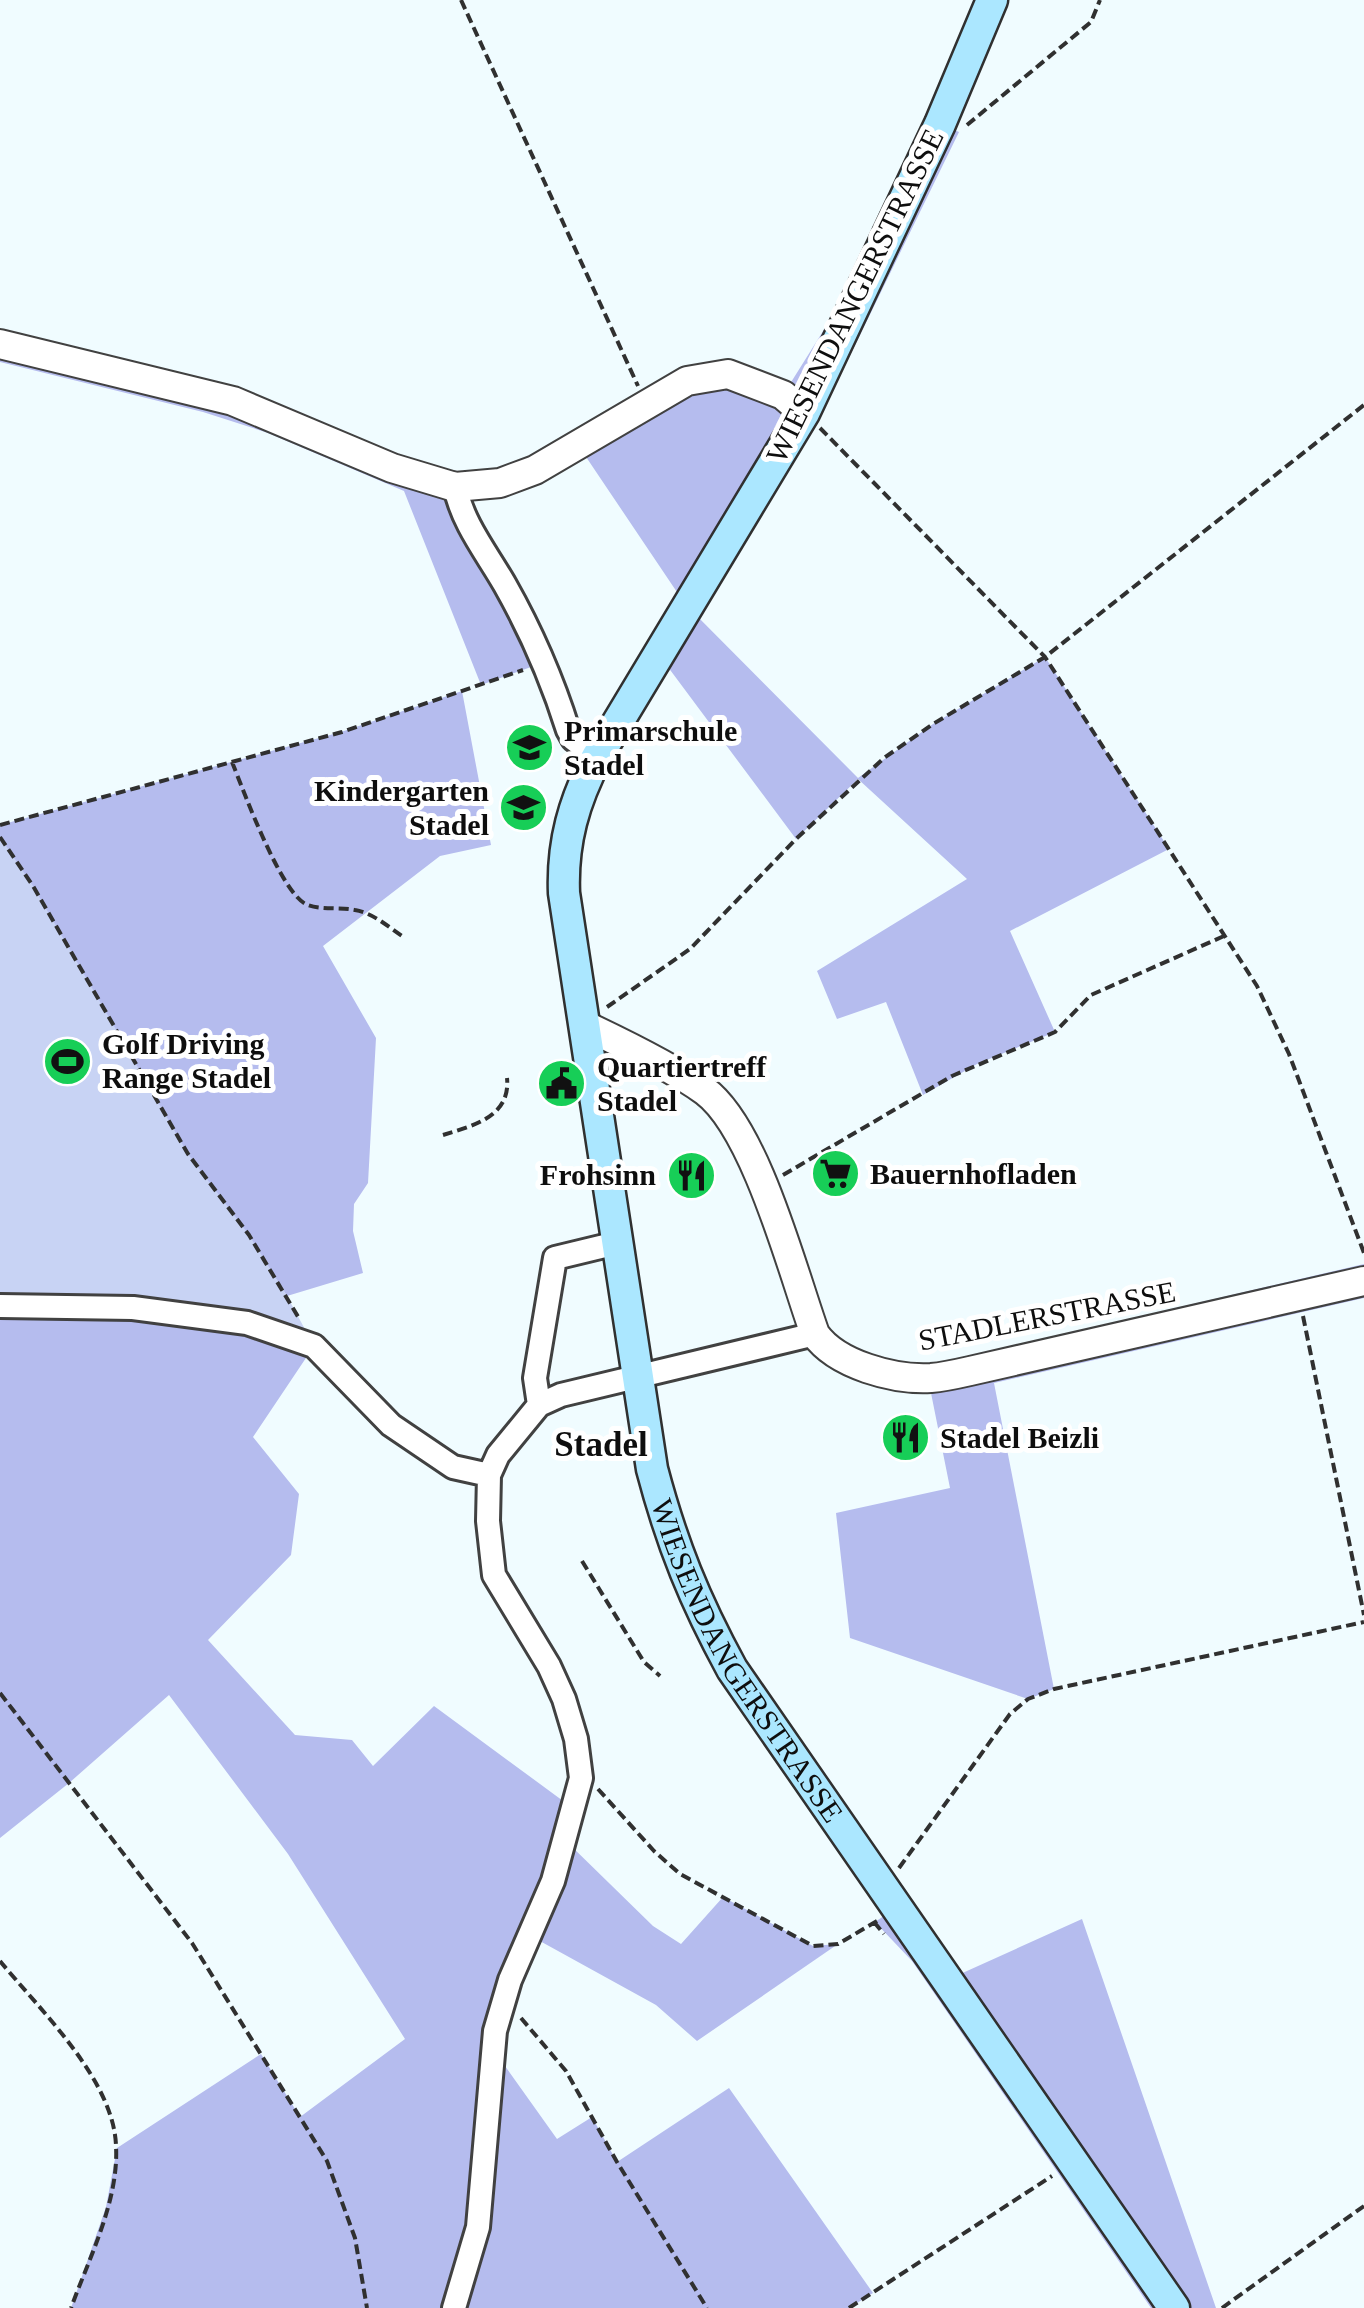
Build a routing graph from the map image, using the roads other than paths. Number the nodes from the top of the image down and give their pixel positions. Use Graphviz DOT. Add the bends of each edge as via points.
graph roads {
  1 [pos="992,0"];
  2 [pos="0,344"];
  3 [pos="813,418"];
  4 [pos="456,487"];
  5 [pos="597,757"];
  6 [pos="584,1024"];
  7 [pos="617,1243"];
  8 [pos="1364,1281"];
  9 [pos="0,1306"];
  10 [pos="814,1334"];
  11 [pos="636,1376"];
  12 [pos="539,1405"];
  13 [pos="489,1475"];
  14 [pos="454,2308"];
  15 [pos="1174,2308"];
  1 -- 3 [label="main road, WIESENDANGERSTRASSE"];
  2 -- 4 [label="street" via="234,401 392,468"];
  3 -- 4 [label="street" via="783,395 728,374 686,382 535,470 500,483"];
  3 -- 5 [label="main road, WIESENDANGERSTRASSE"];
  4 -- 5 [label="street" via="460,512 545,662 568,730"];
  5 -- 6 [label="main road, WIESENDANGERSTRASSE" via="572,813 563,866"];
  6 -- 7 [label="main road, WIESENDANGERSTRASSE"];
  6 -- 10 [label="street" via="706,1092 725,1111 762,1185"];
  7 -- 11 [label="main road, WIESENDANGERSTRASSE"];
  7 -- 12 [label="street" via="555,1258 536,1378"];
  8 -- 10 [label="street, STADLERSTRASSE" via="928,1378 884,1373 826,1348"];
  9 -- 13 [label="street" via="171,1311 248,1323 314,1346 391,1425 453,1467"];
  10 -- 11 [label="street"];
  11 -- 12 [label="street"];
  11 -- 15 [label="main road, WIESENDANGERSTRASSE" via="670,1538 732,1669"];
  12 -- 13 [label="street"];
  13 -- 14 [label="street" via="494,1575 564,1699 581,1771 554,1882 496,2031 478,2228"];
}
